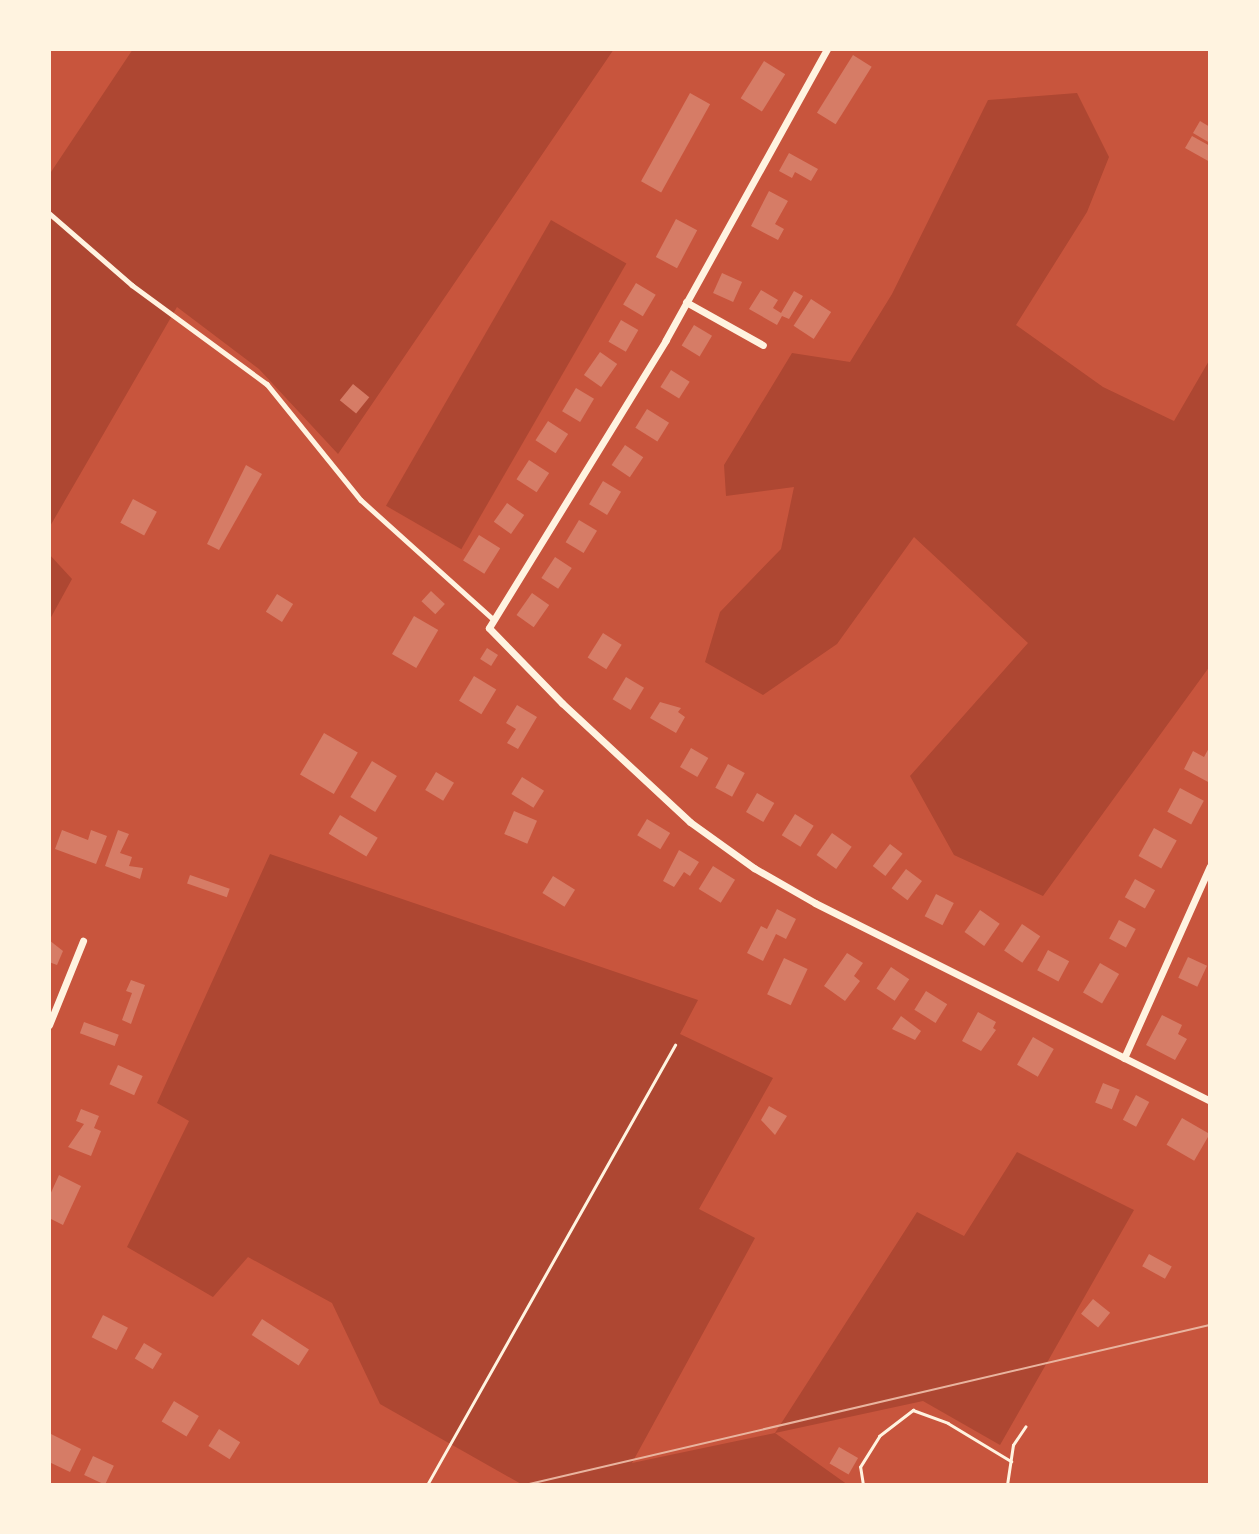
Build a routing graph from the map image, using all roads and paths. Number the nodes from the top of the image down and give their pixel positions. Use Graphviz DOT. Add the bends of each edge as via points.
graph roads {
  1 [pos="827,49"];
  2 [pos="49,214"];
  3 [pos="686,302"];
  4 [pos="763,345"];
  5 [pos="492,618"];
  6 [pos="1210,869"];
  7 [pos="83,941"];
  8 [pos="49,1025"];
  9 [pos="675,1045"];
  10 [pos="1124,1058"];
  11 [pos="1210,1101"];
  12 [pos="1025,1427"];
  13 [pos="1011,1461"];
  14 [pos="427,1485"];
  15 [pos="863,1485"];
  16 [pos="1007,1485"];
  1 -- 3 [label="street"];
  2 -- 5 [label="lane" via="132,285 267,384 361,500"];
  3 -- 4 [label="street"];
  3 -- 5 [label="street"];
  5 -- 10 [label="street" via="489,628 494,636 562,703 691,822 754,868"];
  6 -- 10 [label="street"];
  7 -- 8 [label="street"];
  9 -- 14 [label="path"];
  10 -- 11 [label="street"];
  12 -- 13 [label="path" via="1013,1445"];
  13 -- 15 [label="path" via="948,1423 913,1409 879,1436 860,1467"];
  13 -- 16 [label="path"];
}
